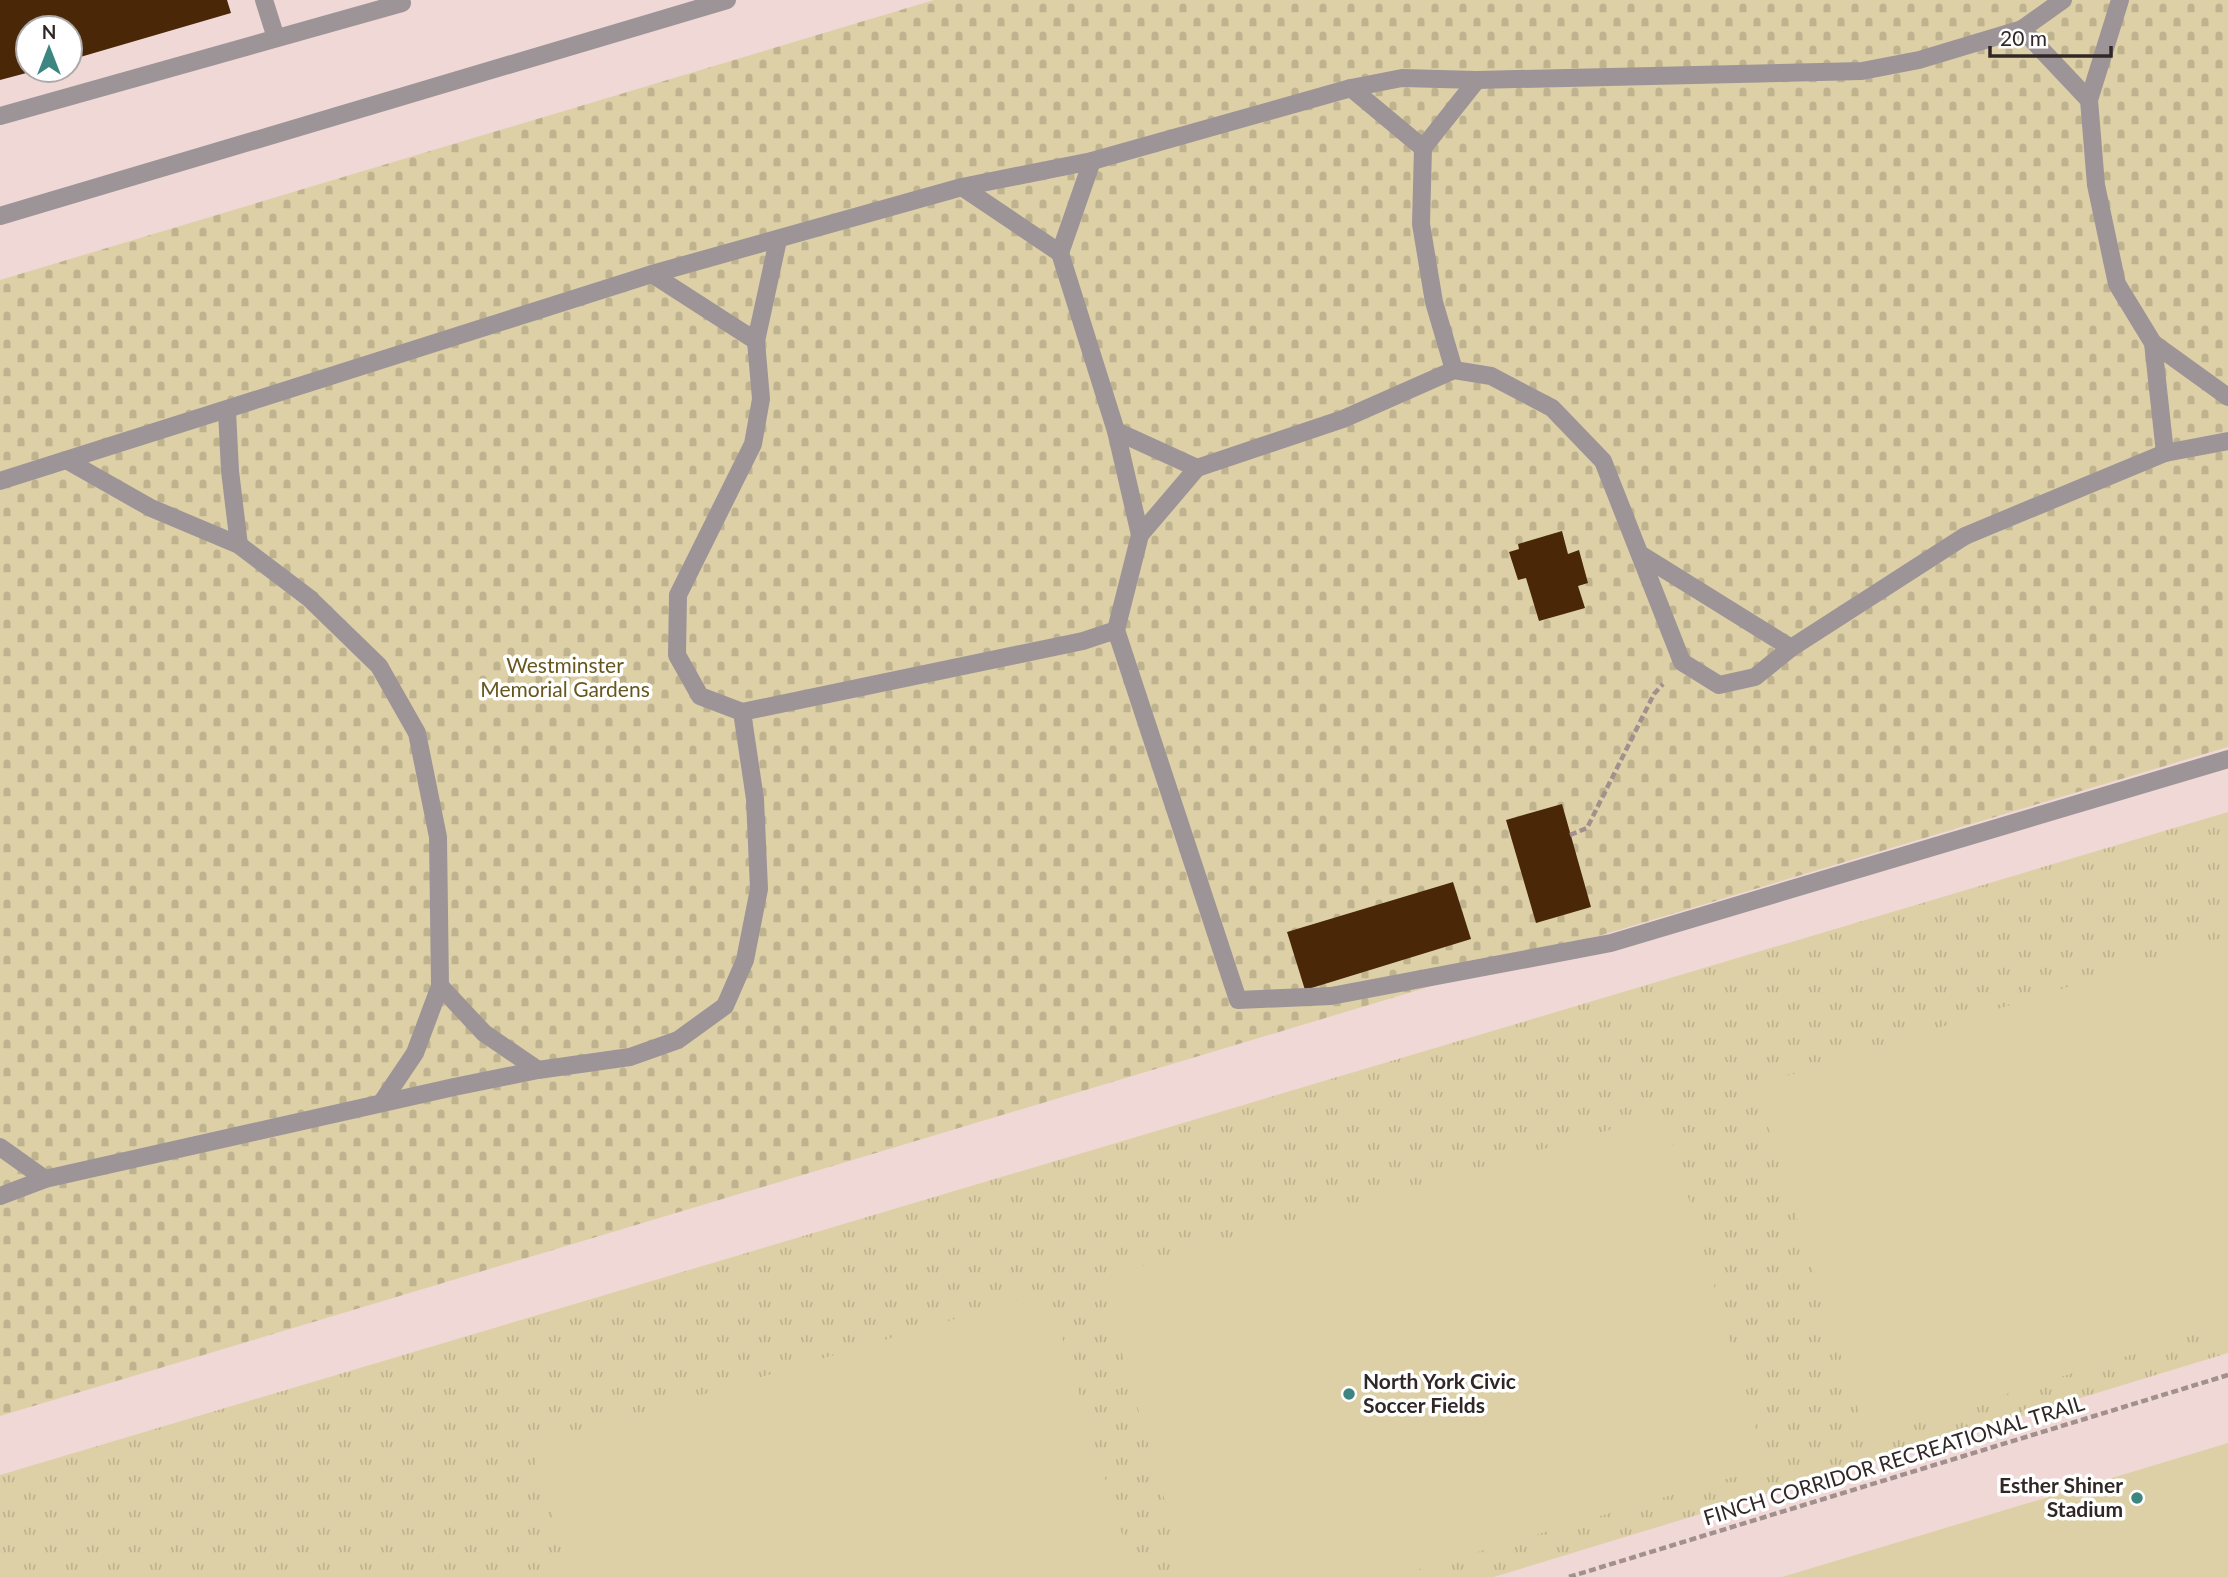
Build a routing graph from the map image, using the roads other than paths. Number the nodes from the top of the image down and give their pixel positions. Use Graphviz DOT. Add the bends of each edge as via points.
graph roads {
  1 [pos="264,0"];
  2 [pos="727,0"];
  3 [pos="2063,0"];
  4 [pos="2120,0"];
  5 [pos="402,3"];
  6 [pos="2022,29"];
  7 [pos="276,38"];
  8 [pos="1477,80"];
  9 [pos="1351,88"];
  10 [pos="2089,100"];
  11 [pos="0,117"];
  12 [pos="1423,148"];
  13 [pos="1092,161"];
  14 [pos="962,187"];
  15 [pos="0,216"];
  16 [pos="778,240"];
  17 [pos="1060,253"];
  18 [pos="652,274"];
  19 [pos="756,341"];
  20 [pos="2153,343"];
  21 [pos="1454,370"];
  22 [pos="2228,397"];
  23 [pos="227,411"];
  24 [pos="1116,431"];
  25 [pos="2228,441"];
  26 [pos="2165,453"];
  27 [pos="68,461"];
  28 [pos="1197,468"];
  29 [pos="0,481"];
  30 [pos="1140,535"];
  31 [pos="239,545"];
  32 [pos="1643,556"];
  33 [pos="1116,630"];
  34 [pos="1791,648"];
  35 [pos="742,712"];
  36 [pos="2228,759"];
  37 [pos="440,986"];
  38 [pos="538,1070"];
  39 [pos="382,1102"];
  40 [pos="0,1147"];
  41 [pos="45,1179"];
  42 [pos="0,1196"];
  1 -- 7 [label="street"];
  2 -- 15 [label="street"];
  3 -- 6 [label="street"];
  4 -- 10 [label="street"];
  5 -- 7 [label="street"];
  6 -- 8 [label="street" via="1919,60 1862,71"];
  6 -- 10 [label="street"];
  7 -- 11 [label="street"];
  8 -- 9 [label="street" via="1402,78"];
  8 -- 12 [label="street"];
  9 -- 12 [label="street"];
  9 -- 13 [label="street"];
  10 -- 20 [label="street" via="2096,185 2118,284"];
  12 -- 21 [label="street" via="1421,224 1434,302"];
  13 -- 14 [label="street"];
  13 -- 17 [label="street"];
  14 -- 16 [label="street"];
  14 -- 17 [label="street"];
  16 -- 18 [label="street"];
  16 -- 19 [label="street"];
  17 -- 24 [label="street"];
  18 -- 19 [label="street"];
  18 -- 23 [label="street"];
  19 -- 35 [label="street" via="761,398 753,444 678,595 677,655 700,696"];
  20 -- 22 [label="street"];
  20 -- 26 [label="street"];
  21 -- 28 [label="street" via="1343,419"];
  21 -- 32 [label="street" via="1491,376 1552,408 1603,461"];
  23 -- 27 [label="street"];
  23 -- 31 [label="street"];
  24 -- 28 [label="street"];
  24 -- 30 [label="street"];
  25 -- 26 [label="street"];
  26 -- 34 [label="street" via="1965,536"];
  27 -- 29 [label="street"];
  27 -- 31 [label="street" via="150,508"];
  28 -- 30 [label="street"];
  30 -- 33 [label="street"];
  31 -- 37 [label="street" via="309,598 379,666 417,733 438,837"];
  32 -- 34 [label="street"];
  32 -- 34 [label="street" via="1682,662 1718,685 1755,677"];
  33 -- 35 [label="street" via="1083,641"];
  33 -- 36 [label="street" via="1238,1000 1331,996 1611,943"];
  35 -- 38 [label="street" via="755,799 759,889 745,960 724,1006 678,1040 642,1053"];
  37 -- 38 [label="street" via="484,1033"];
  37 -- 39 [label="street" via="415,1053"];
  38 -- 39 [label="street"];
  39 -- 41 [label="street"];
  40 -- 41 [label="street"];
  41 -- 42 [label="street"];
}
